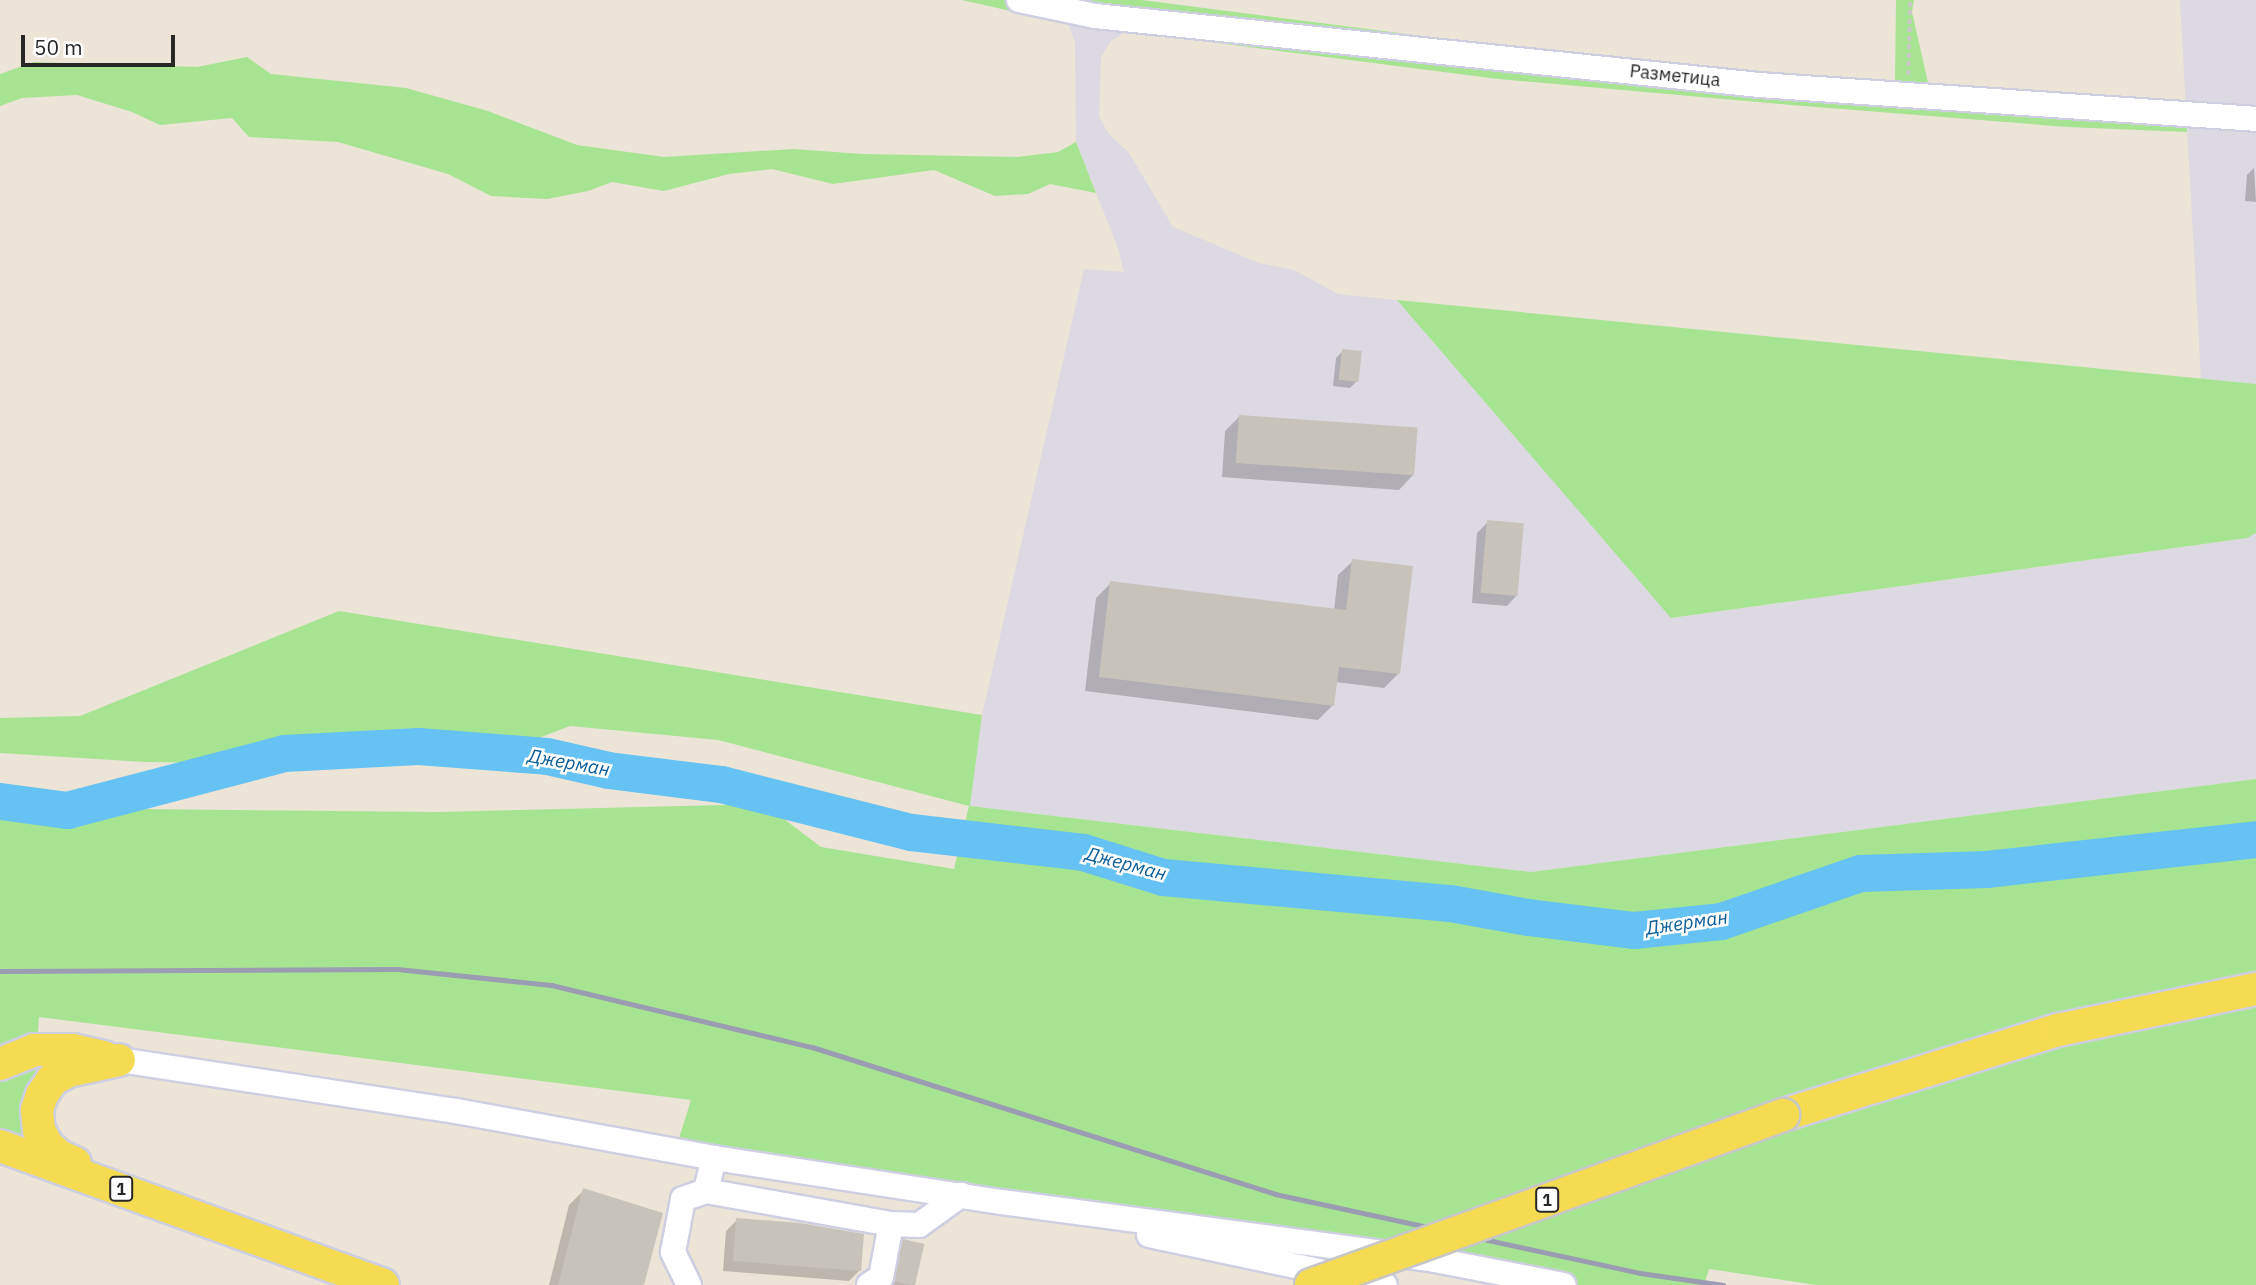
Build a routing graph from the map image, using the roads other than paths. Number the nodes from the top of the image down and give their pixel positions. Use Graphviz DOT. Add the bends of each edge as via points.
graph roads {
  1 [pos="1019,0"];
  2 [pos="2256,119"];
  3 [pos="2256,989"];
  4 [pos="119,1060"];
  5 [pos="0,1064"];
  6 [pos="0,1146"];
  7 [pos="714,1158"];
  8 [pos="706,1191"];
  9 [pos="961,1195"];
  10 [pos="1002,1202"];
  11 [pos="891,1224"];
  12 [pos="241,1232"];
  13 [pos="1435,1260"];
  14 [pos="383,1285"];
  15 [pos="689,1285"];
  16 [pos="869,1285"];
  17 [pos="1311,1285"];
  18 [pos="1382,1285"];
  19 [pos="1564,1285"];
  1 -- 2 [label="street, Разметица" via="1095,16 1759,85"];
  3 -- 17 [label="main road, 1, bridge" via="2058,1030 1783,1115"];
  4 -- 5 [label="main road" via="43,1049"];
  4 -- 7 [label="street" via="456,1111"];
  4 -- 12 [label="main road" via="89,1065 52,1080 37,1110 39,1130 47,1145 59,1156"];
  6 -- 12 [label="main road, 1"];
  7 -- 8 [label="street"];
  7 -- 9 [label="street"];
  8 -- 11 [label="street"];
  8 -- 15 [label="street" via="683,1199 673,1252"];
  9 -- 10 [label="street"];
  9 -- 11 [label="street" via="919,1225"];
  10 -- 13 [label="street"];
  10 -- 18 [label="street"];
  11 -- 16 [label="street" via="881,1277"];
  12 -- 14 [label="main road, 1"];
  13 -- 18 [label="street" via="1405,1270"];
  13 -- 19 [label="street"];
}
